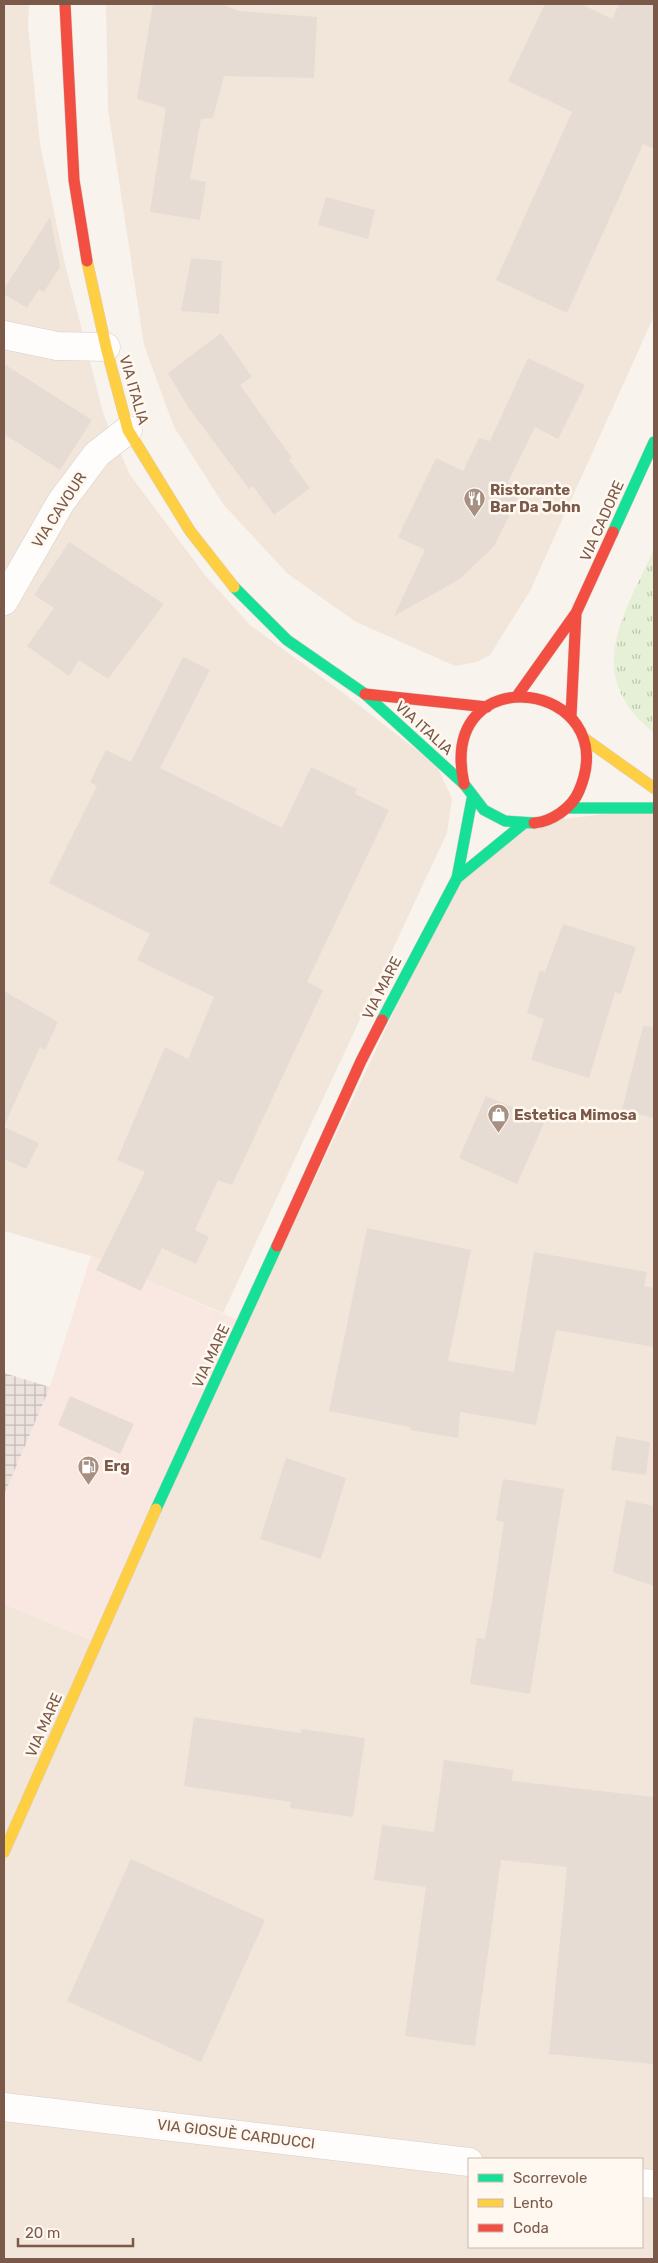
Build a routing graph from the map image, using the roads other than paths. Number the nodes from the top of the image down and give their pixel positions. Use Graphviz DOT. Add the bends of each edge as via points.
graph roads {
  1 [pos="65,4"];
  2 [pos="4,335"];
  3 [pos="106,347"];
  4 [pos="128,430"];
  5 [pos="654,442"];
  6 [pos="4,601"];
  7 [pos="576,614"];
  8 [pos="365,694"];
  9 [pos="517,696"];
  10 [pos="487,707"];
  11 [pos="571,716"];
  12 [pos="585,739"];
  13 [pos="464,784"];
  14 [pos="654,788"];
  15 [pos="472,798"];
  16 [pos="567,808"];
  17 [pos="654,808"];
  18 [pos="523,824"];
  19 [pos="457,878"];
  20 [pos="4,1852"];
  21 [pos="4,2106"];
  22 [pos="468,2162"];
  1 -- 3 [label="main road, VIA ITALIA" via="74,180 84,246"];
  2 -- 3 [label="street" via="57,346"];
  3 -- 4 [label="main road, VIA ITALIA"];
  4 -- 6 [label="street, VIA CAVOUR" via="97,454 61,502"];
  4 -- 8 [label="main road, VIA ITALIA" via="190,531 242,597 287,640"];
  5 -- 7 [label="main road, VIA CADORE"];
  7 -- 9 [label="main road, VIA CADORE"];
  7 -- 11 [label="main road, VIA CADORE"];
  8 -- 10 [label="main road, VIA ITALIA"];
  8 -- 13 [label="main road, VIA ITALIA"];
  9 -- 10 [label="main road" via="501,699"];
  9 -- 11 [label="main road" via="536,696"];
  10 -- 13 [label="main road" via="472,722 462,742 460,763"];
  11 -- 12 [label="main road"];
  12 -- 14 [label="main road"];
  12 -- 16 [label="main road" via="589,758 586,776 579,794"];
  13 -- 15 [label="main road"];
  15 -- 18 [label="main road" via="486,812 504,821"];
  15 -- 19 [label="main road, VIA MARE"];
  16 -- 17 [label="main road"];
  16 -- 18 [label="main road" via="538,823"];
  18 -- 19 [label="main road, VIA MARE"];
  19 -- 20 [label="main road, VIA MARE" via="361,1061 100,1633"];
  21 -- 22 [label="street, VIA GIOSUÈ CARDUCCI"];
}
